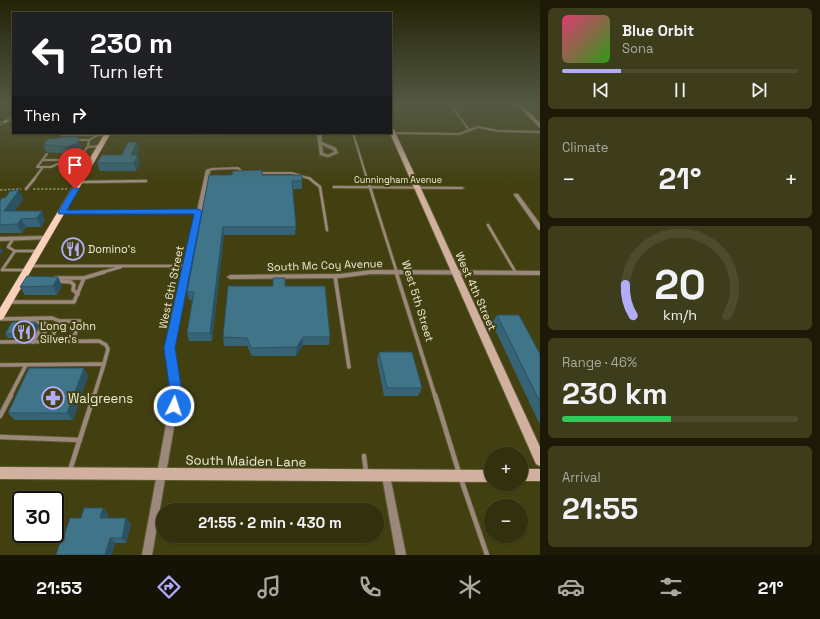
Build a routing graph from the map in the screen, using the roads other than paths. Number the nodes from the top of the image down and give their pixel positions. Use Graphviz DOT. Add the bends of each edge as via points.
graph roads {
  1 [pos="467,131"];
  2 [pos="498,131"];
  3 [pos="392,132"];
  4 [pos="540,132"];
  5 [pos="108,134"];
  6 [pos="317,134"];
  7 [pos="354,134"];
  8 [pos="392,134"];
  9 [pos="62,135"];
  10 [pos="98,135"];
  11 [pos="69,140"];
  12 [pos="89,140"];
  13 [pos="320,143"];
  14 [pos="100,146"];
  15 [pos="88,147"];
  16 [pos="47,154"];
  17 [pos="43,160"];
  18 [pos="67,160"];
  19 [pos="61,163"];
  20 [pos="66,165"];
  21 [pos="43,167"];
  22 [pos="88,168"];
  23 [pos="212,169"];
  24 [pos="246,173"];
  25 [pos="258,173"];
  26 [pos="146,181"];
  27 [pos="77,186"];
  28 [pos="335,187"];
  29 [pos="370,188"];
  30 [pos="417,188"];
  31 [pos="462,188"];
  32 [pos="26,189"];
  33 [pos="516,195"];
  34 [pos="198,211"];
  35 [pos="61,212"];
  36 [pos="488,225"];
  37 [pos="540,228"];
  38 [pos="327,230"];
  39 [pos="13,238"];
  40 [pos="46,238"];
  41 [pos="0,239"];
  42 [pos="14,251"];
  43 [pos="39,251"];
  44 [pos="123,266"];
  45 [pos="188,266"];
  46 [pos="1,270"];
  47 [pos="396,272"];
  48 [pos="27,273"];
  49 [pos="455,273"];
  50 [pos="516,273"];
  51 [pos="540,273"];
  52 [pos="335,276"];
  53 [pos="49,278"];
  54 [pos="84,278"];
  55 [pos="230,278"];
  56 [pos="53,281"];
  57 [pos="78,294"];
  58 [pos="8,302"];
  59 [pos="0,317"];
  60 [pos="22,319"];
  61 [pos="59,320"];
  62 [pos="44,323"];
  63 [pos="0,342"];
  64 [pos="34,342"];
  65 [pos="41,342"];
  66 [pos="50,342"];
  67 [pos="72,342"];
  68 [pos="104,364"];
  69 [pos="0,365"];
  70 [pos="26,365"];
  71 [pos="349,367"];
  72 [pos="0,416"];
  73 [pos="0,437"];
  74 [pos="80,440"];
  75 [pos="364,456"];
  76 [pos="540,460"];
  77 [pos="0,473"];
  78 [pos="69,474"];
  79 [pos="162,474"];
  80 [pos="540,475"];
  81 [pos="367,476"];
  82 [pos="386,476"];
  83 [pos="460,476"];
  84 [pos="484,476"];
  85 [pos="528,476"];
  86 [pos="147,555"];
  87 [pos="401,555"];
  88 [pos="487,555"];
  1 -- 3 [label="lane" via="459,134"];
  2 -- 4 [label="lane"];
  5 -- 10 [label="lane"];
  5 -- 14 [label="main road"];
  6 -- 13 [label="street"];
  7 -- 29 [label="lane, West 5th Street"];
  8 -- 30 [label="street, West 4th Street"];
  9 -- 10 [label="lane"];
  10 -- 12 [label="lane"];
  11 -- 12 [label="lane"];
  12 -- 15 [label="lane"];
  14 -- 15 [label="lane"];
  14 -- 22 [label="main road"];
  15 -- 18 [label="lane" via="84,152"];
  16 -- 17 [label="lane"];
  17 -- 18 [label="lane"];
  17 -- 21 [label="lane" via="37,167"];
  18 -- 19 [label="lane"];
  19 -- 20 [label="lane"];
  19 -- 21 [label="lane"];
  20 -- 22 [label="lane"];
  20 -- 22 [label="lane" via="61,172"];
  21 -- 32 [label="lane"];
  22 -- 27 [label="main road"];
  23 -- 24 [label="lane" via="238,168"];
  23 -- 34 [label="street, West 6th Street" via="208,170"];
  25 -- 38 [label="lane" via="301,174 316,181 320,187"];
  26 -- 27 [label="lane" via="92,181"];
  27 -- 35 [label="main road"];
  28 -- 29 [label="street, Cunningham Avenue"];
  29 -- 30 [label="street, Cunningham Avenue"];
  29 -- 47 [label="lane, West 5th Street"];
  30 -- 31 [label="street, Cunningham Avenue"];
  30 -- 49 [label="street, West 4th Street"];
  33 -- 37 [label="street"];
  34 -- 35 [label="lane"];
  34 -- 45 [label="street, West 6th Street"];
  35 -- 40 [label="main road"];
  36 -- 50 [label="lane"];
  39 -- 40 [label="street"];
  39 -- 41 [label="street"];
  39 -- 42 [label="lane" via="8,247"];
  40 -- 43 [label="main road"];
  42 -- 43 [label="lane"];
  42 -- 46 [label="lane"];
  43 -- 48 [label="main road"];
  44 -- 45 [label="lane"];
  44 -- 48 [label="lane"];
  44 -- 54 [label="lane"];
  45 -- 79 [label="street, West 6th Street" via="170,348 176,392"];
  46 -- 48 [label="lane"];
  47 -- 49 [label="street, South Mc Coy Avenue"];
  47 -- 52 [label="street, South Mc Coy Avenue"];
  47 -- 83 [label="lane, West 5th Street"];
  48 -- 58 [label="main road"];
  49 -- 50 [label="street, South Mc Coy Avenue"];
  49 -- 76 [label="street, West 4th Street"];
  50 -- 51 [label="street, South Mc Coy Avenue"];
  52 -- 55 [label="street, South Mc Coy Avenue"];
  52 -- 71 [label="lane"];
  53 -- 54 [label="lane"];
  54 -- 57 [label="lane"];
  56 -- 57 [label="lane" via="71,282 73,290"];
  57 -- 58 [label="lane" via="74,302"];
  58 -- 59 [label="main road"];
  59 -- 60 [label="lane"];
  60 -- 61 [label="lane"];
  60 -- 62 [label="lane"];
  61 -- 66 [label="lane"];
  61 -- 67 [label="lane" via="80,321"];
  62 -- 64 [label="lane"];
  62 -- 65 [label="lane" via="47,326"];
  63 -- 64 [label="lane"];
  64 -- 65 [label="lane"];
  65 -- 66 [label="lane"];
  66 -- 67 [label="lane"];
  67 -- 68 [label="lane" via="104,343 108,349"];
  68 -- 70 [label="lane"];
  68 -- 74 [label="lane"];
  69 -- 70 [label="lane"];
  70 -- 72 [label="lane"];
  73 -- 74 [label="lane"];
  74 -- 78 [label="lane"];
  75 -- 81 [label="lane"];
  77 -- 78 [label="street, South Maiden Lane"];
  78 -- 79 [label="street, South Maiden Lane"];
  79 -- 81 [label="street, South Maiden Lane"];
  79 -- 86 [label="street, West 6th Street"];
  80 -- 85 [label="street"];
  81 -- 82 [label="street, South Maiden Lane"];
  82 -- 83 [label="street, South Maiden Lane"];
  82 -- 87 [label="street"];
  83 -- 84 [label="street, South Maiden Lane"];
  83 -- 88 [label="lane, West 5th Street"];
}
